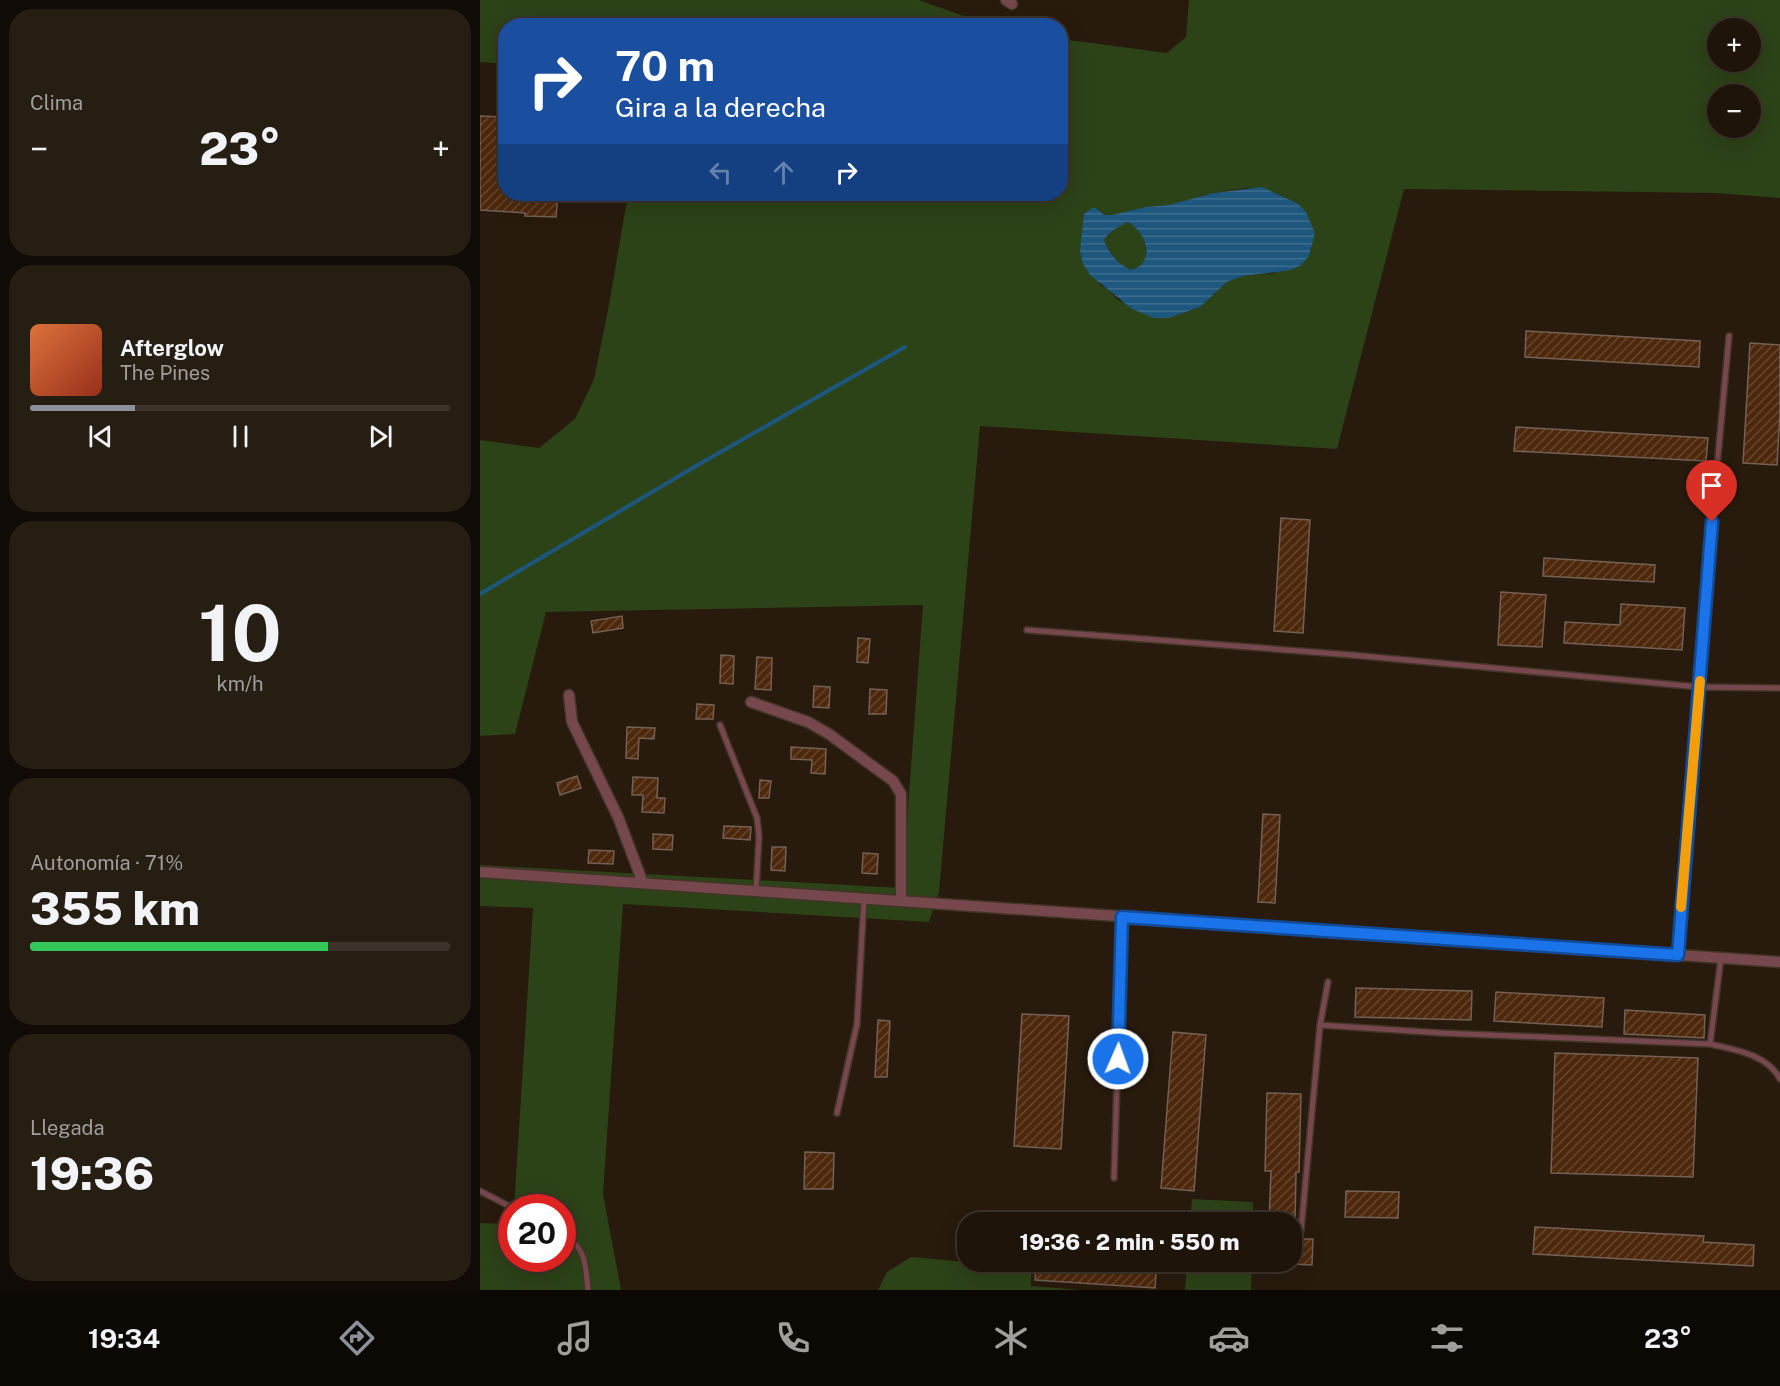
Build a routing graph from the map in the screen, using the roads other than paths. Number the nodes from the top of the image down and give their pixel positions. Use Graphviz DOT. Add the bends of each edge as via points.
graph roads {
  1 [pos="1729,336"];
  2 [pos="1712,522"];
  3 [pos="1027,630"];
  4 [pos="1699,687"];
  5 [pos="1780,687"];
  6 [pos="569,695"];
  7 [pos="751,702"];
  8 [pos="720,725"];
  9 [pos="480,872"];
  10 [pos="643,883"];
  11 [pos="756,891"];
  12 [pos="864,898"];
  13 [pos="901,901"];
  14 [pos="1122,917"];
  15 [pos="1678,955"];
  16 [pos="1721,958"];
  17 [pos="1780,962"];
  18 [pos="1328,982"];
  19 [pos="1320,1025"];
  20 [pos="1710,1044"];
  21 [pos="1780,1079"];
  22 [pos="837,1113"];
  23 [pos="1114,1178"];
  24 [pos="480,1191"];
  25 [pos="498,1200"];
  26 [pos="1302,1220"];
  27 [pos="576,1243"];
  28 [pos="588,1290"];
  1 -- 2 [label="lane"];
  2 -- 4 [label="street"];
  3 -- 4 [label="lane"];
  4 -- 5 [label="lane"];
  4 -- 15 [label="street"];
  6 -- 10 [label="street" via="572,722 618,817"];
  7 -- 13 [label="street" via="808,722 893,781 901,794"];
  8 -- 11 [label="lane" via="757,818"];
  9 -- 10 [label="street"];
  10 -- 11 [label="street"];
  11 -- 12 [label="street"];
  12 -- 13 [label="street"];
  12 -- 22 [label="lane" via="856,1024"];
  13 -- 14 [label="street"];
  14 -- 15 [label="street"];
  14 -- 23 [label="lane"];
  15 -- 16 [label="street"];
  16 -- 17 [label="street"];
  16 -- 20 [label="lane"];
  18 -- 19 [label="lane"];
  19 -- 20 [label="lane"];
  19 -- 26 [label="lane"];
  20 -- 21 [label="lane" via="1753,1055"];
  24 -- 25 [label="lane"];
  27 -- 28 [label="lane" via="583,1253"];
}
